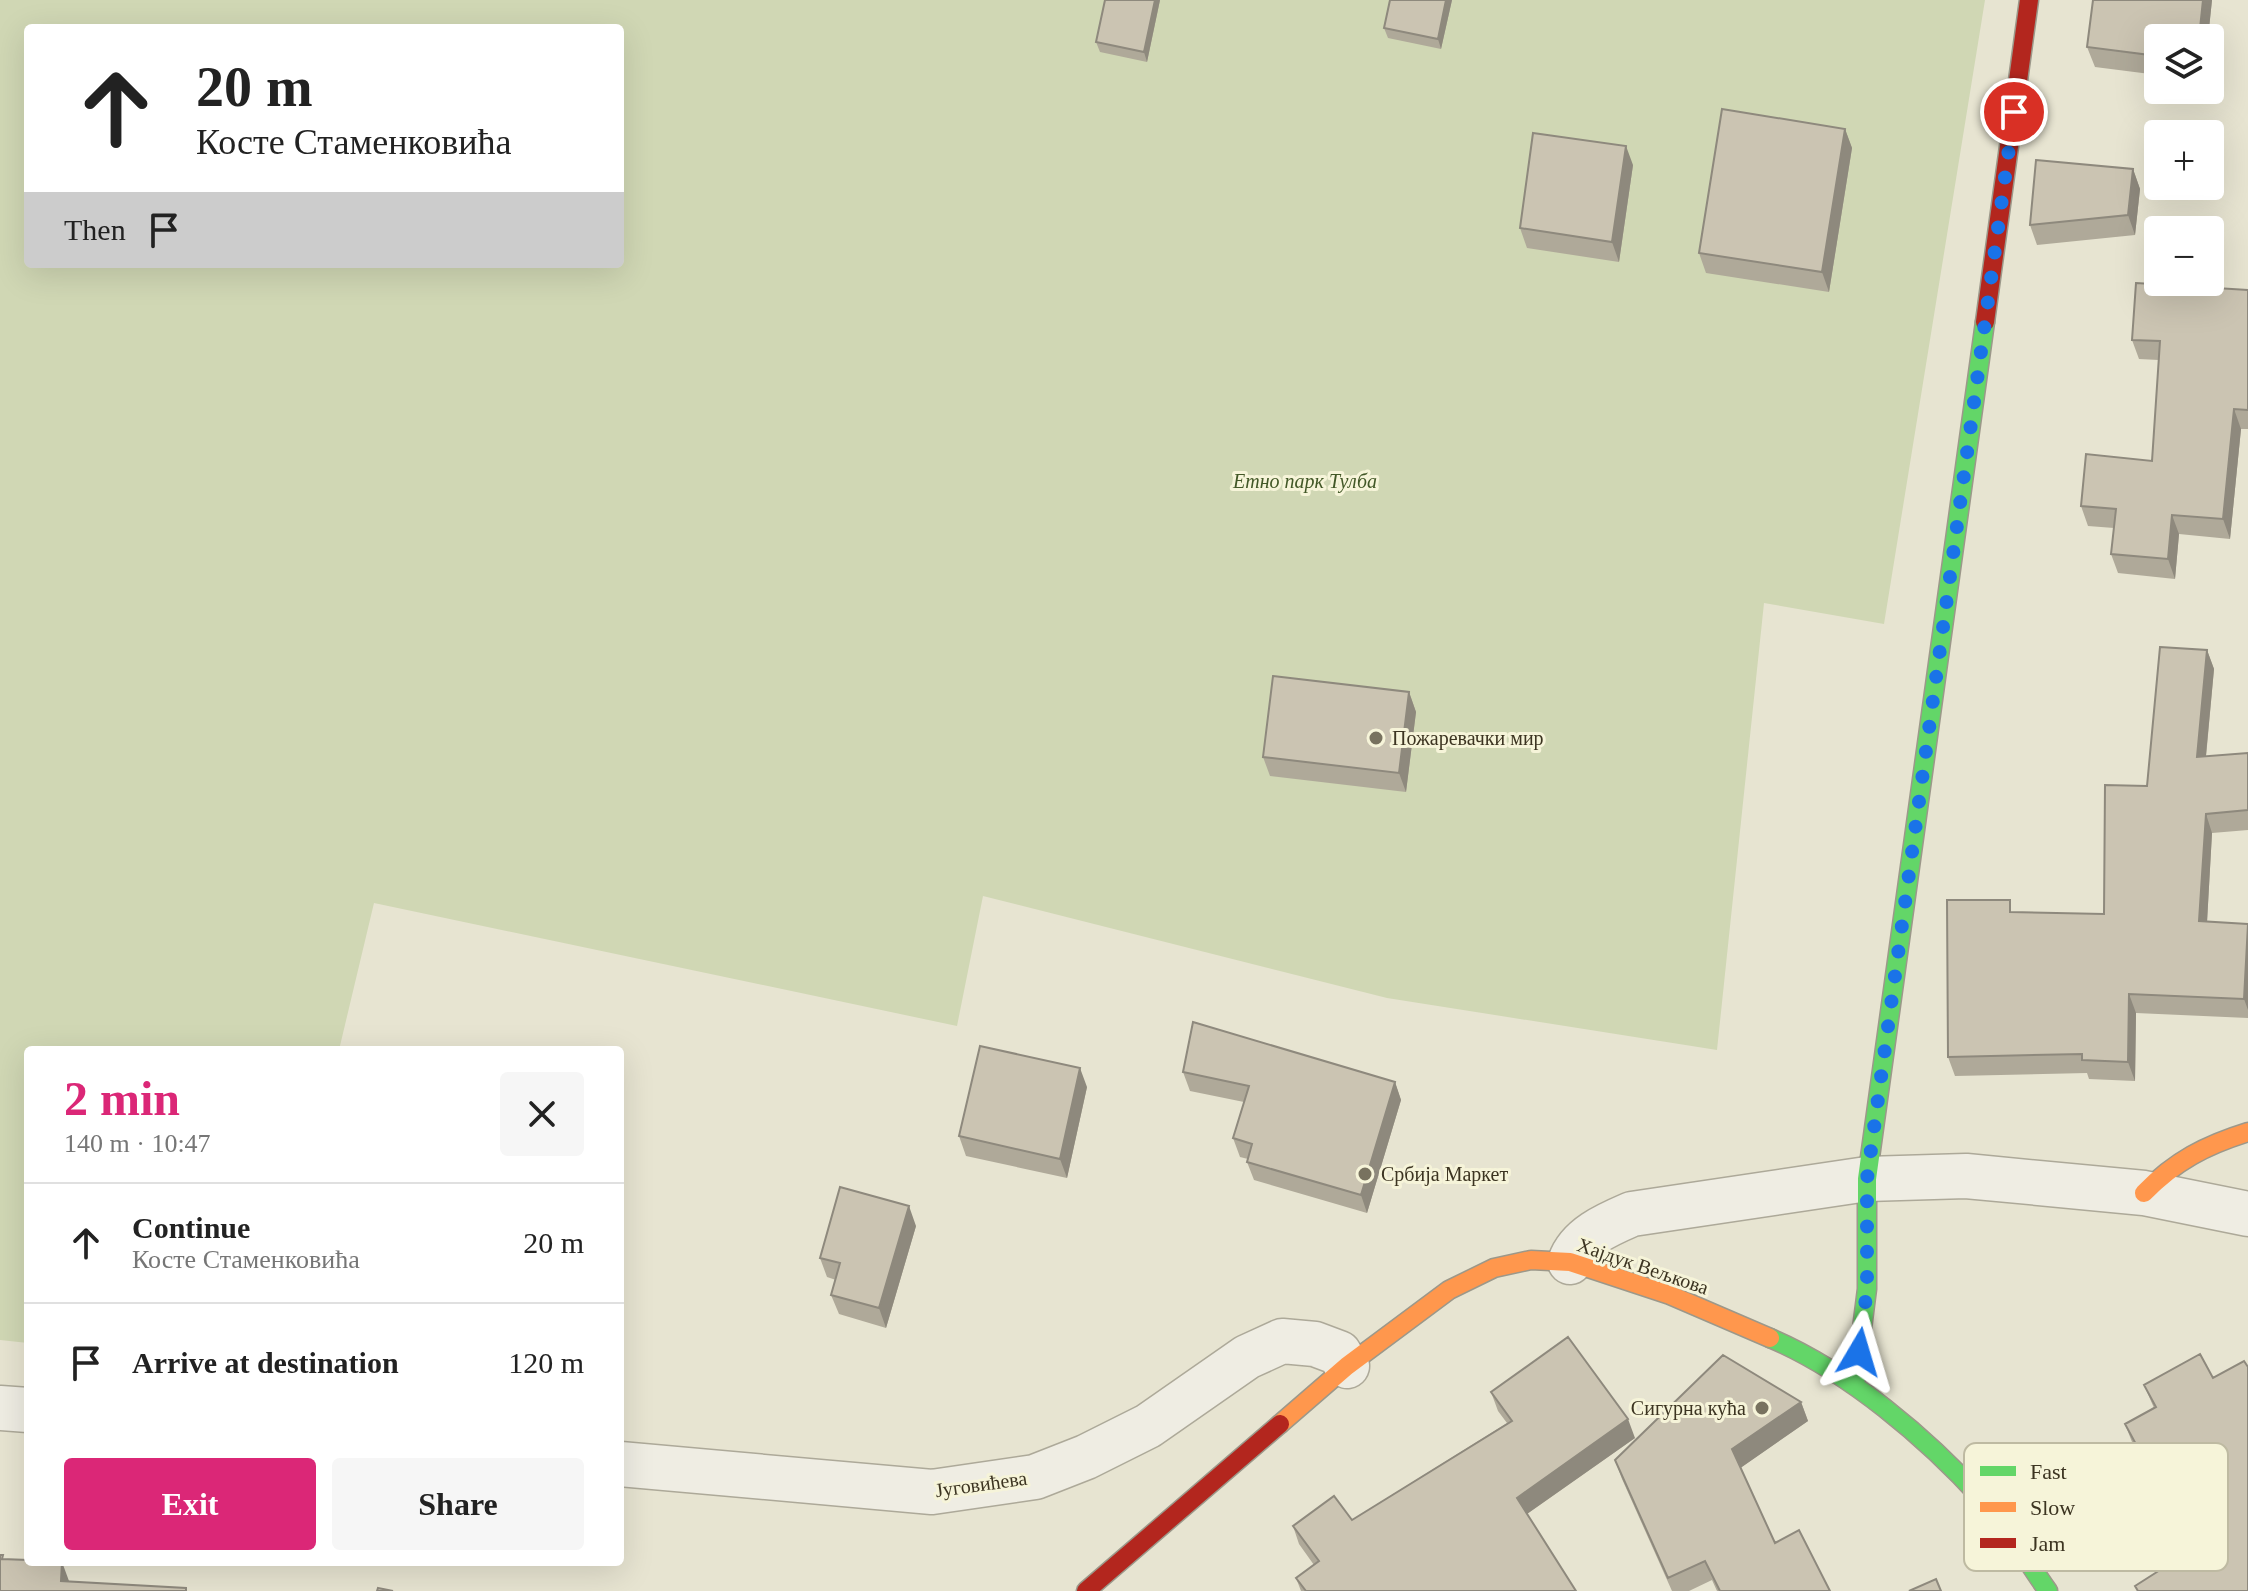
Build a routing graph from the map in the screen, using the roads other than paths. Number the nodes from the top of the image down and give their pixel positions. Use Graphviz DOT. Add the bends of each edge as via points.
graph roads {
  1 [pos="2029,0"];
  2 [pos="2248,1132"];
  3 [pos="1867,1179"];
  4 [pos="2144,1193"];
  5 [pos="2248,1214"];
  6 [pos="1570,1262"];
  7 [pos="1347,1366"];
  8 [pos="1855,1384"];
  9 [pos="0,1408"];
  10 [pos="24,1410"];
  11 [pos="624,1464"];
  12 [pos="1964,1482"];
  13 [pos="2034,1571"];
  14 [pos="1086,1591"];
  15 [pos="2048,1591"];
  1 -- 3 [label="street"];
  2 -- 4 [label="street" via="2204,1144 2166,1168"];
  3 -- 4 [label="street" via="1966,1176"];
  3 -- 6 [label="street" via="1632,1214 1600,1228"];
  3 -- 8 [label="street" via="1867,1289"];
  4 -- 5 [label="street"];
  6 -- 7 [label="street, Хајдук Вељкова" via="1531,1260 1494,1268 1449,1290"];
  6 -- 8 [label="street, Хајдук Вељкова" via="1670,1295 1783,1343"];
  7 -- 11 [label="street, Југовићева" via="1339,1353 1282,1341 1247,1357 1148,1426 1086,1457 1035,1477 932,1492"];
  7 -- 14 [label="street, Хајдук Вељкова"];
  8 -- 12 [label="street, Хајдук Вељкова"];
  9 -- 10 [label="street"];
  13 -- 15 [label="street, Хајдук Вељкова"];
}
